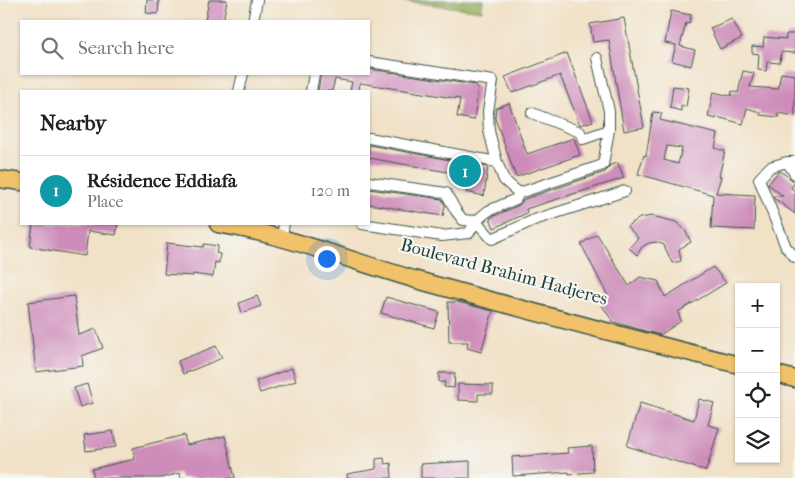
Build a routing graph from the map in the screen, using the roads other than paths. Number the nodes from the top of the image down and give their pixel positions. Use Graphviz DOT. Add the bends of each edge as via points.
graph roads {
  1 [pos="256,0"];
  2 [pos="252,20"];
  3 [pos="597,58"];
  4 [pos="370,62"];
  5 [pos="243,75"];
  6 [pos="314,75"];
  7 [pos="239,90"];
  8 [pos="311,90"];
  9 [pos="532,113"];
  10 [pos="609,130"];
  11 [pos="370,138"];
  12 [pos="496,162"];
  13 [pos="791,162"];
  14 [pos="795,174"];
  15 [pos="0,178"];
  16 [pos="20,182"];
  17 [pos="370,182"];
  18 [pos="0,188"];
  19 [pos="20,191"];
  20 [pos="625,191"];
  21 [pos="519,193"];
  22 [pos="476,221"];
  23 [pos="224,225"];
  24 [pos="268,225"];
  25 [pos="369,225"];
  26 [pos="284,227"];
  27 [pos="795,257"];
  28 [pos="735,354"];
  29 [pos="735,364"];
  30 [pos="780,365"];
  31 [pos="795,369"];
  32 [pos="780,375"];
  33 [pos="795,379"];
  1 -- 2 [label="street"];
  3 -- 10 [label="street" via="609,112"];
  4 -- 12 [label="street" via="493,81 488,111"];
  5 -- 7 [label="street"];
  6 -- 8 [label="street"];
  9 -- 10 [label="street" via="580,132 583,139"];
  10 -- 21 [label="street" via="603,165"];
  11 -- 12 [label="street"];
  12 -- 21 [label="street" via="504,180"];
  13 -- 14 [label="street"];
  13 -- 27 [label="street" via="770,167 759,179 786,247"];
  15 -- 16 [label="main road"];
  17 -- 22 [label="street" via="446,193 463,220"];
  18 -- 19 [label="main road"];
  20 -- 22 [label="street" via="534,220 492,239"];
  21 -- 22 [label="street" via="516,199 488,211"];
  22 -- 25 [label="street" via="469,233 442,236"];
  23 -- 29 [label="main road" via="282,238 417,280"];
  24 -- 26 [label="main road, Boulevard Brahim Hadjeres"];
  26 -- 28 [label="main road, Boulevard Brahim Hadjeres" via="421,272"];
  30 -- 31 [label="main road"];
  32 -- 33 [label="main road"];
}
